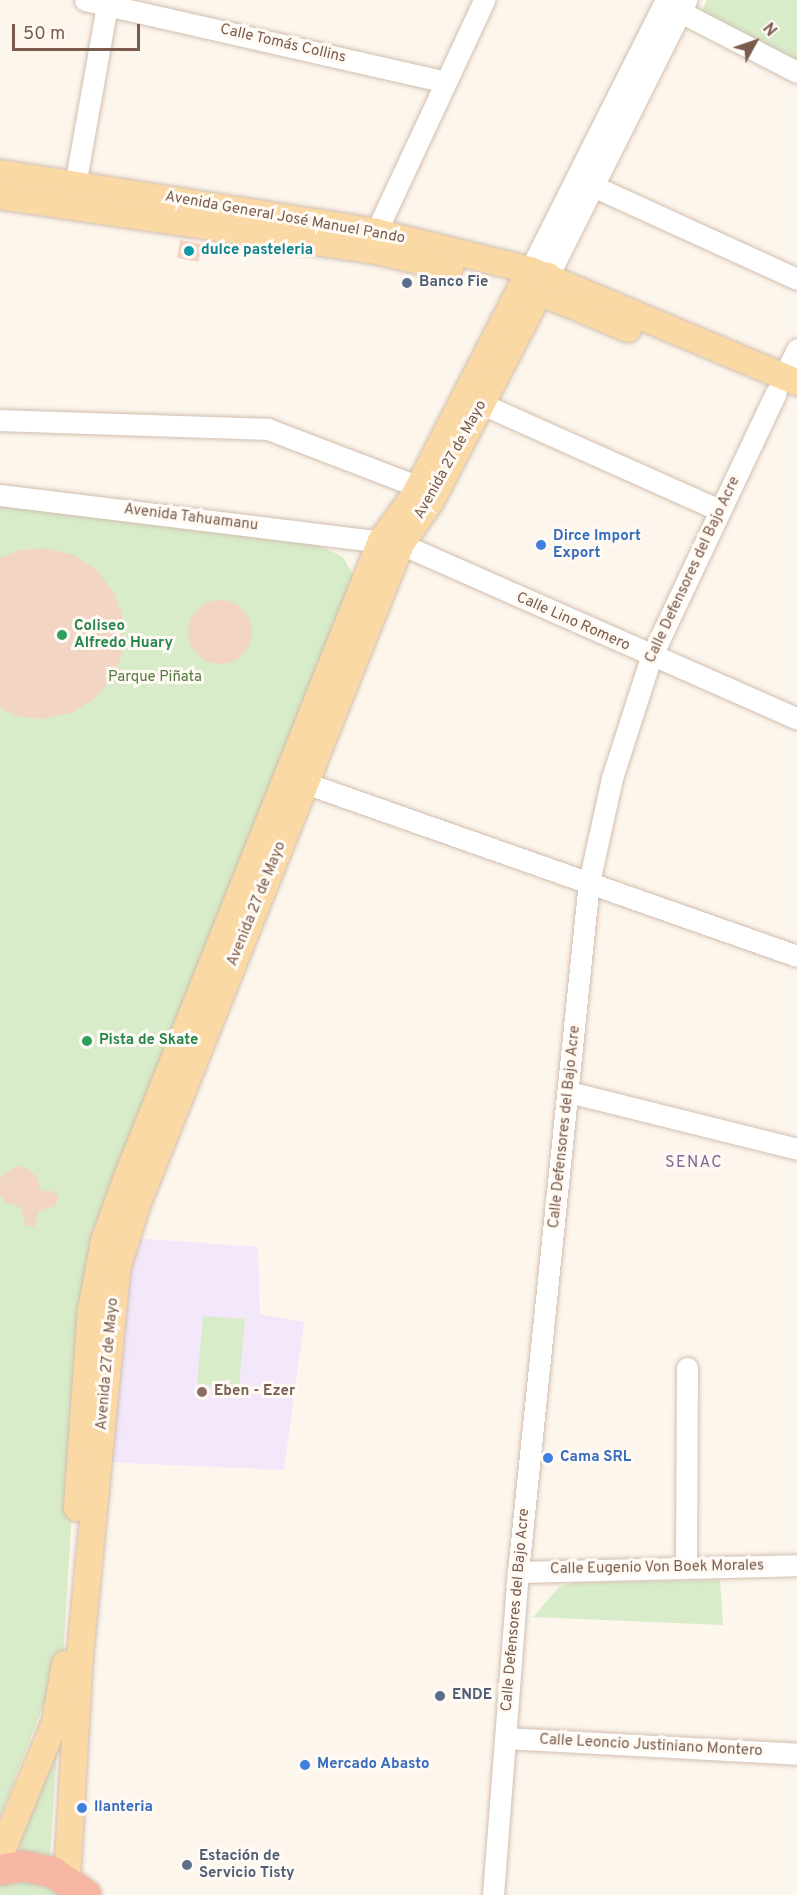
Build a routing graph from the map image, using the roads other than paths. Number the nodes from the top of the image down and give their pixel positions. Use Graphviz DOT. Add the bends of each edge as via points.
graph roads {
  1 [pos="85,0"];
  2 [pos="484,0"];
  3 [pos="107,2"];
  4 [pos="674,4"];
  5 [pos="797,72"];
  6 [pos="446,82"];
  7 [pos="0,173"];
  8 [pos="586,183"];
  9 [pos="75,185"];
  10 [pos="0,196"];
  11 [pos="376,232"];
  12 [pos="797,279"];
  13 [pos="535,280"];
  14 [pos="797,349"];
  15 [pos="788,388"];
  16 [pos="482,404"];
  17 [pos="0,420"];
  18 [pos="419,487"];
  19 [pos="0,495"];
  20 [pos="719,510"];
  21 [pos="391,542"];
  22 [pos="651,657"];
  23 [pos="797,718"];
  24 [pos="295,780"];
  25 [pos="590,882"];
  26 [pos="797,956"];
  27 [pos="569,1092"];
  28 [pos="797,1149"];
  29 [pos="687,1368"];
  30 [pos="686,1565"];
  31 [pos="797,1565"];
  32 [pos="518,1572"];
  33 [pos="506,1738"];
  34 [pos="797,1755"];
  35 [pos="0,1856"];
  36 [pos="0,1870"];
  37 [pos="77,1887"];
  38 [pos="493,1895"];
  1 -- 3 [label="street, Calle Tomás Collins"];
  2 -- 6 [label="street"];
  3 -- 6 [label="street, Calle Tomás Collins"];
  3 -- 9 [label="street"];
  4 -- 5 [label="street"];
  4 -- 8 [label="street, Avenida 27 de Mayo"];
  6 -- 11 [label="street"];
  7 -- 9 [label="main road, Avenida General José Manuel Pando"];
  8 -- 12 [label="street"];
  8 -- 13 [label="street, Avenida 27 de Mayo"];
  9 -- 11 [label="main road, Avenida General José Manuel Pando"];
  10 -- 13 [label="main road, Avenida General José Manuel Pando" via="372,250"];
  11 -- 13 [label="main road, Avenida General José Manuel Pando"];
  13 -- 15 [label="main road, Avenida General José Manuel Pando"];
  13 -- 16 [label="main road, Avenida 27 de Mayo"];
  13 -- 18 [label="main road, Avenida 27 de Mayo"];
  14 -- 15 [label="street, Calle Defensores del Bajo Acre"];
  15 -- 20 [label="street, Calle Defensores del Bajo Acre"];
  16 -- 20 [label="street"];
  16 -- 21 [label="main road, Avenida 27 de Mayo" via="431,501"];
  17 -- 18 [label="street" via="268,429"];
  18 -- 21 [label="main road, Avenida 27 de Mayo"];
  19 -- 21 [label="street, Avenida Tahuamanu"];
  20 -- 22 [label="street, Calle Defensores del Bajo Acre"];
  21 -- 22 [label="street, Calle Lino Romero"];
  21 -- 24 [label="main road, Avenida 27 de Mayo"];
  22 -- 23 [label="street, Calle Lino Romero"];
  22 -- 25 [label="street, Calle Defensores del Bajo Acre" via="612,778"];
  24 -- 25 [label="street"];
  24 -- 35 [label="main road, Avenida 27 de Mayo" via="104,1241 91,1310 71,1598 55,1722"];
  24 -- 37 [label="main road, Avenida 27 de Mayo" via="137,1205 117,1269 80,1655"];
  25 -- 26 [label="street"];
  25 -- 27 [label="street, Calle Defensores del Bajo Acre"];
  27 -- 28 [label="street"];
  27 -- 32 [label="street, Calle Defensores del Bajo Acre"];
  29 -- 30 [label="street"];
  30 -- 31 [label="street, Calle Eugenio Von Boek Morales"];
  30 -- 32 [label="street, Calle Eugenio Von Boek Morales"];
  32 -- 33 [label="street, Calle Defensores del Bajo Acre"];
  33 -- 34 [label="street, Calle Leoncio Justiniano Montero"];
  33 -- 38 [label="street, Calle Defensores del Bajo Acre"];
  36 -- 37 [label="highway" via="38,1868"];
}
